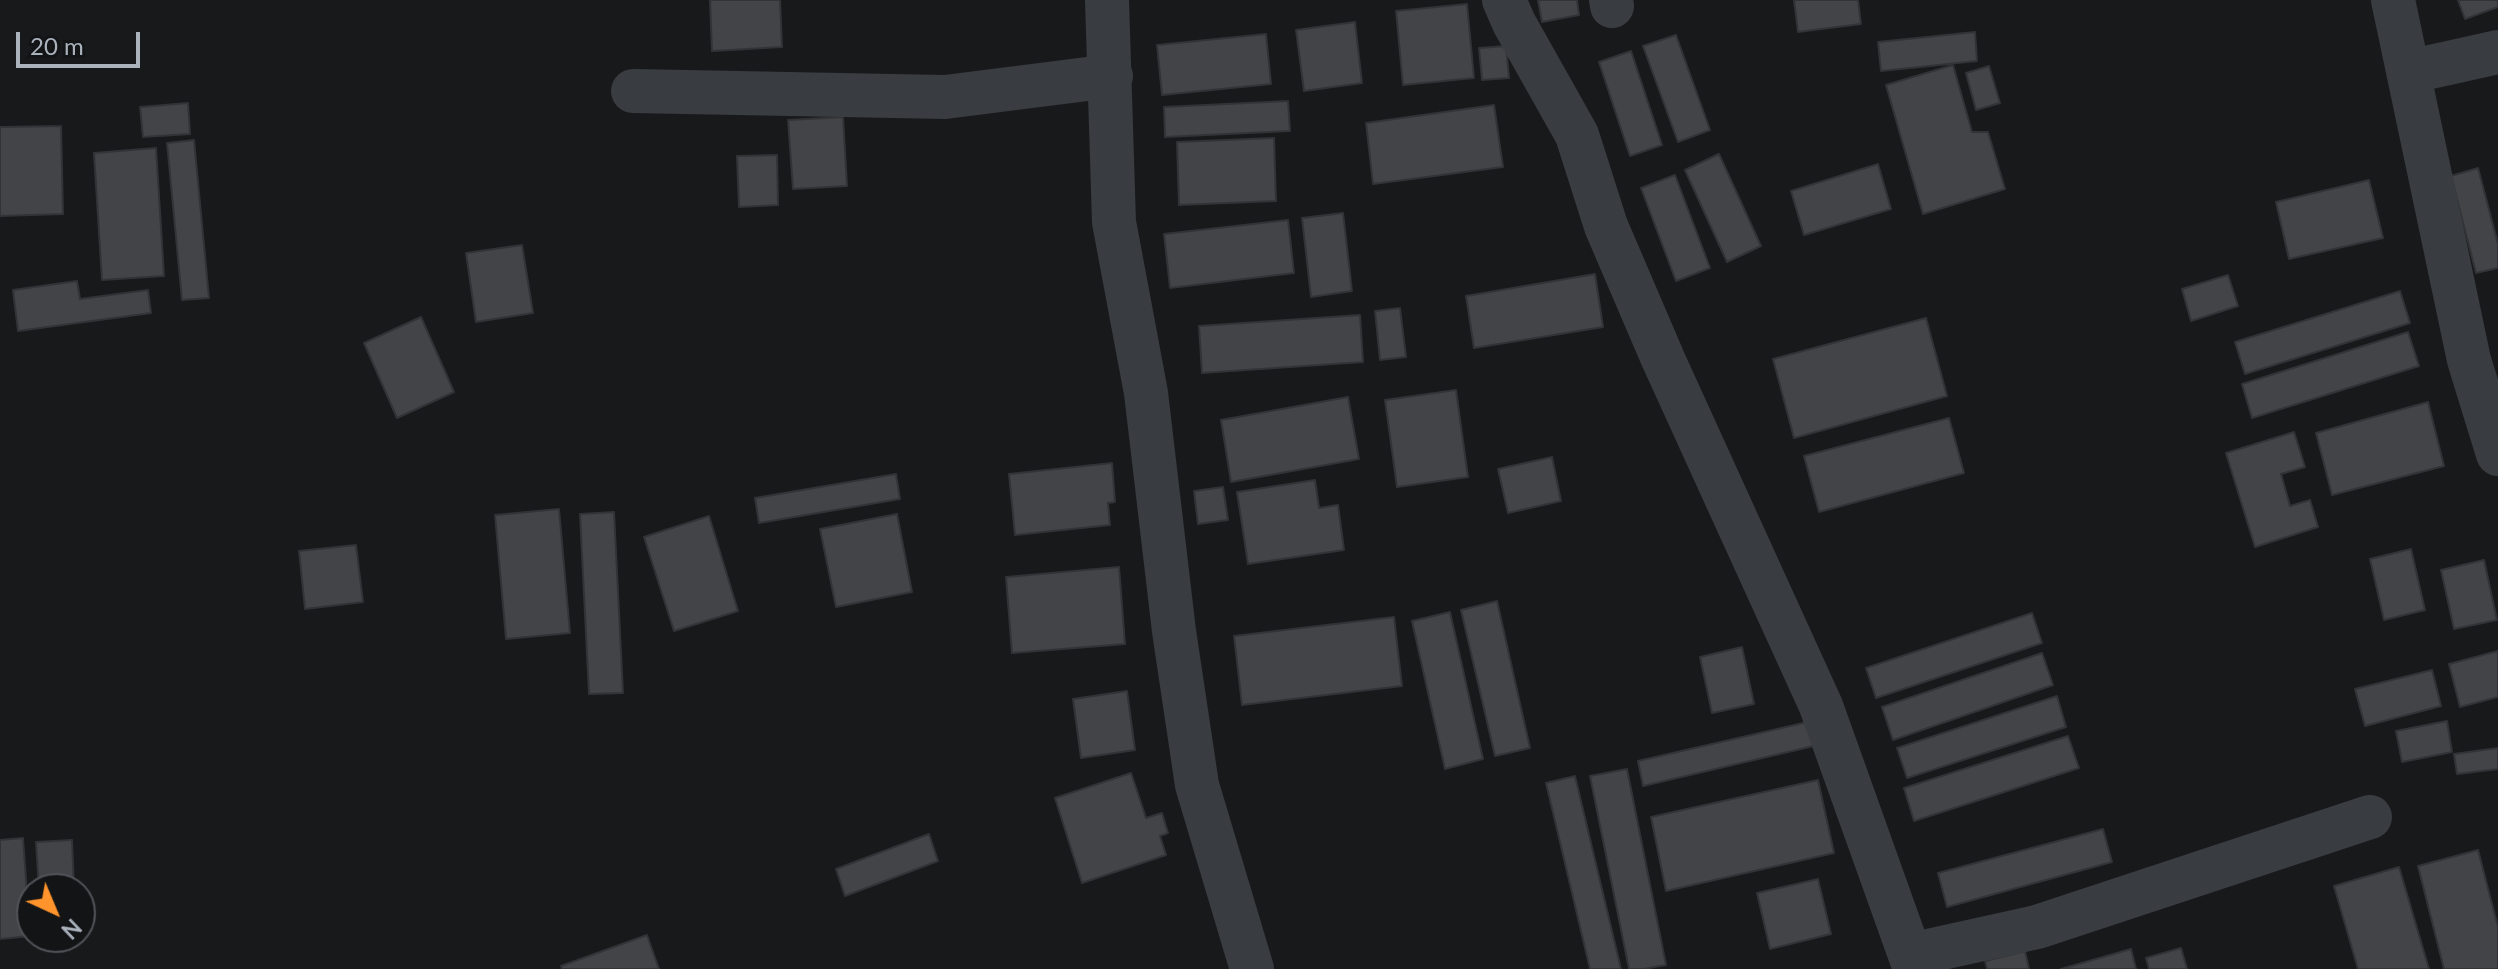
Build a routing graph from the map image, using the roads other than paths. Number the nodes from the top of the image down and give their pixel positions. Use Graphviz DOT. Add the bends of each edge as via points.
graph roads {
  1 [pos="1107,0"];
  2 [pos="1504,0"];
  3 [pos="2393,0"];
  4 [pos="2498,52"];
  5 [pos="2408,72"];
  6 [pos="1111,76"];
  7 [pos="633,91"];
  8 [pos="2498,454"];
  9 [pos="2370,817"];
  10 [pos="1912,962"];
  11 [pos="1252,969"];
  1 -- 6 [label="street"];
  2 -- 10 [label="street" via="1577,135 1606,226 1657,346 1821,706"];
  3 -- 5 [label="street"];
  4 -- 5 [label="street"];
  5 -- 8 [label="street" via="2469,360"];
  6 -- 7 [label="street" via="945,97"];
  6 -- 11 [label="street" via="1114,222 1146,393 1197,785"];
  9 -- 10 [label="street" via="2037,927"];
}
